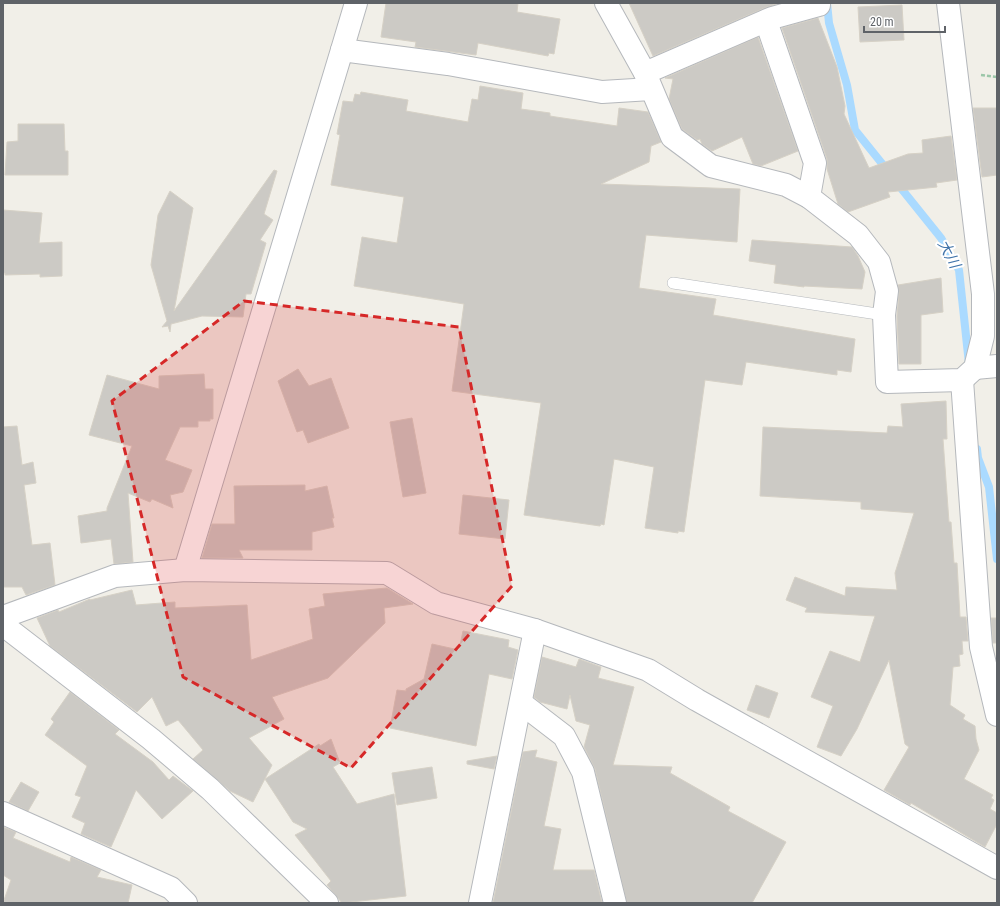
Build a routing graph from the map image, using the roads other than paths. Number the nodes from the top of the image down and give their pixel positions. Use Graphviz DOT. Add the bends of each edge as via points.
graph roads {
  1 [pos="356,3"];
  2 [pos="606,3"];
  3 [pos="948,3"];
  4 [pos="819,5"];
  5 [pos="768,14"];
  6 [pos="342,50"];
  7 [pos="648,81"];
  8 [pos="809,197"];
  9 [pos="673,283"];
  10 [pos="884,315"];
  11 [pos="997,366"];
  12 [pos="968,374"];
  13 [pos="185,570"];
  14 [pos="3,617"];
  15 [pos="3,625"];
  16 [pos="535,630"];
  17 [pos="521,703"];
  18 [pos="996,709"];
  19 [pos="3,813"];
  20 [pos="997,868"];
  21 [pos="186,903"];
  22 [pos="327,903"];
  23 [pos="480,903"];
  24 [pos="616,903"];
  1 -- 6 [label="street"];
  2 -- 7 [label="street"];
  3 -- 12 [label="street" via="983,294 983,336"];
  4 -- 5 [label="street"];
  5 -- 7 [label="street"];
  5 -- 8 [label="street" via="815,163"];
  6 -- 7 [label="street" via="448,64 602,92"];
  6 -- 13 [label="street"];
  7 -- 8 [label="street" via="672,137 711,166 786,185"];
  8 -- 10 [label="street" via="858,235 879,262 887,291"];
  9 -- 10 [label="lane"];
  10 -- 12 [label="street" via="887,382"];
  11 -- 12 [label="street"];
  12 -- 18 [label="street" via="981,647"];
  13 -- 14 [label="street" via="115,576"];
  13 -- 16 [label="street" via="386,573 436,604"];
  15 -- 22 [label="street" via="151,739 210,789"];
  16 -- 17 [label="street"];
  16 -- 20 [label="street" via="648,670"];
  17 -- 23 [label="street"];
  17 -- 24 [label="street" via="564,736 583,772"];
  19 -- 21 [label="street" via="171,888"];
}
